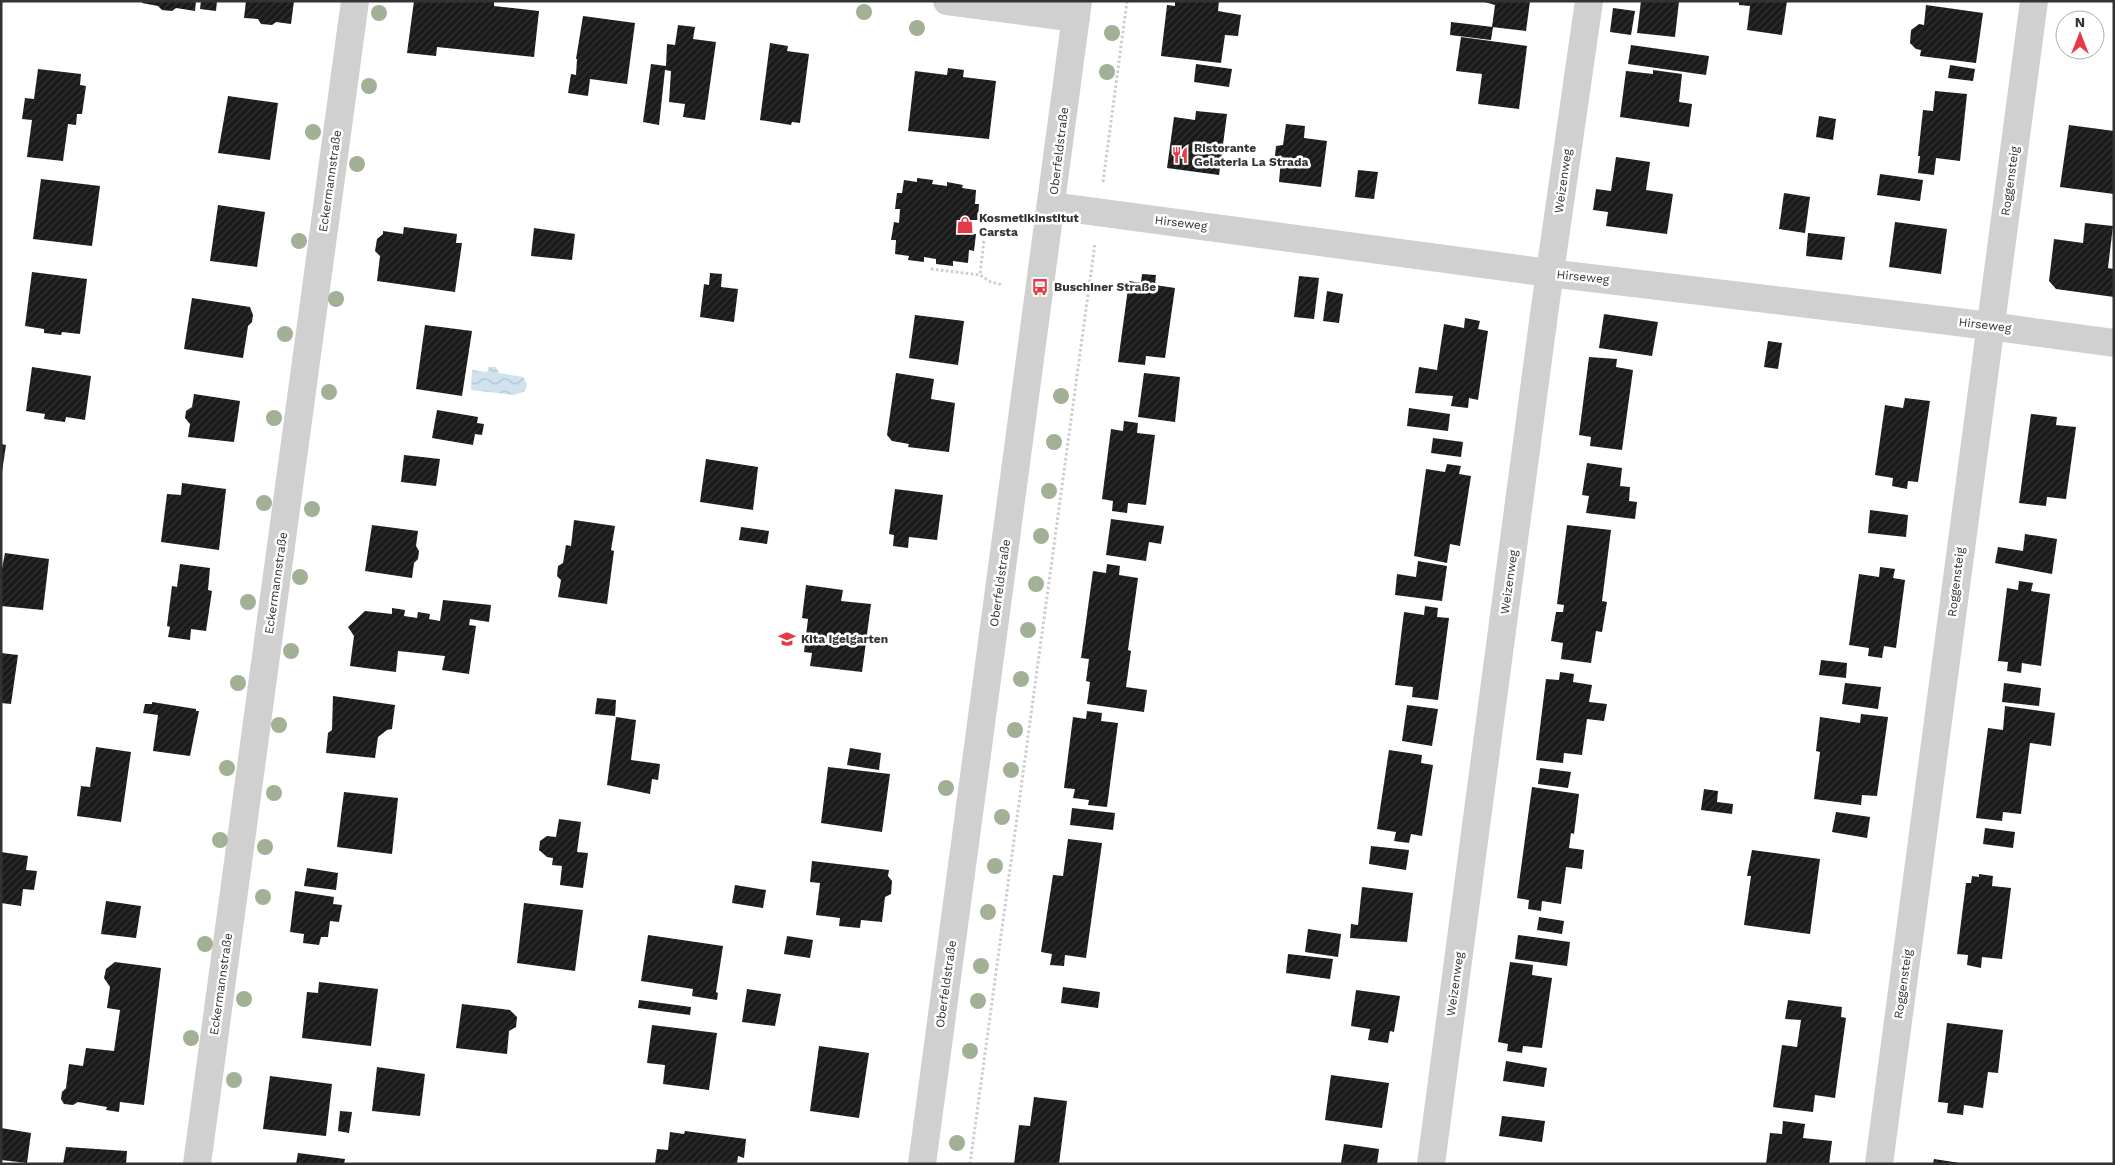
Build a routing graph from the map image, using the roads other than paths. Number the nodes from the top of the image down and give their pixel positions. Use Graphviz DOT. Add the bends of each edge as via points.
graph roads {
  1 [pos="355,1"];
  2 [pos="947,1"];
  3 [pos="1589,1"];
  4 [pos="2034,1"];
  5 [pos="1077,10"];
  6 [pos="1052,206"];
  7 [pos="1550,273"];
  8 [pos="1990,326"];
  9 [pos="2114,343"];
  10 [pos="197,1164"];
  11 [pos="922,1164"];
  12 [pos="1431,1164"];
  13 [pos="1879,1164"];
  1 -- 10 [label="street, Eckermannstraße"];
  2 -- 5 [label="street"];
  3 -- 7 [label="street, Weizenweg"];
  4 -- 8 [label="street, Roggensteig"];
  5 -- 6 [label="street, Oberfeldstraße"];
  6 -- 7 [label="street, Hirseweg"];
  6 -- 11 [label="street, Oberfeldstraße"];
  7 -- 8 [label="street, Hirseweg"];
  7 -- 12 [label="street, Weizenweg"];
  8 -- 9 [label="street, Hirseweg"];
  8 -- 13 [label="street, Roggensteig"];
}
